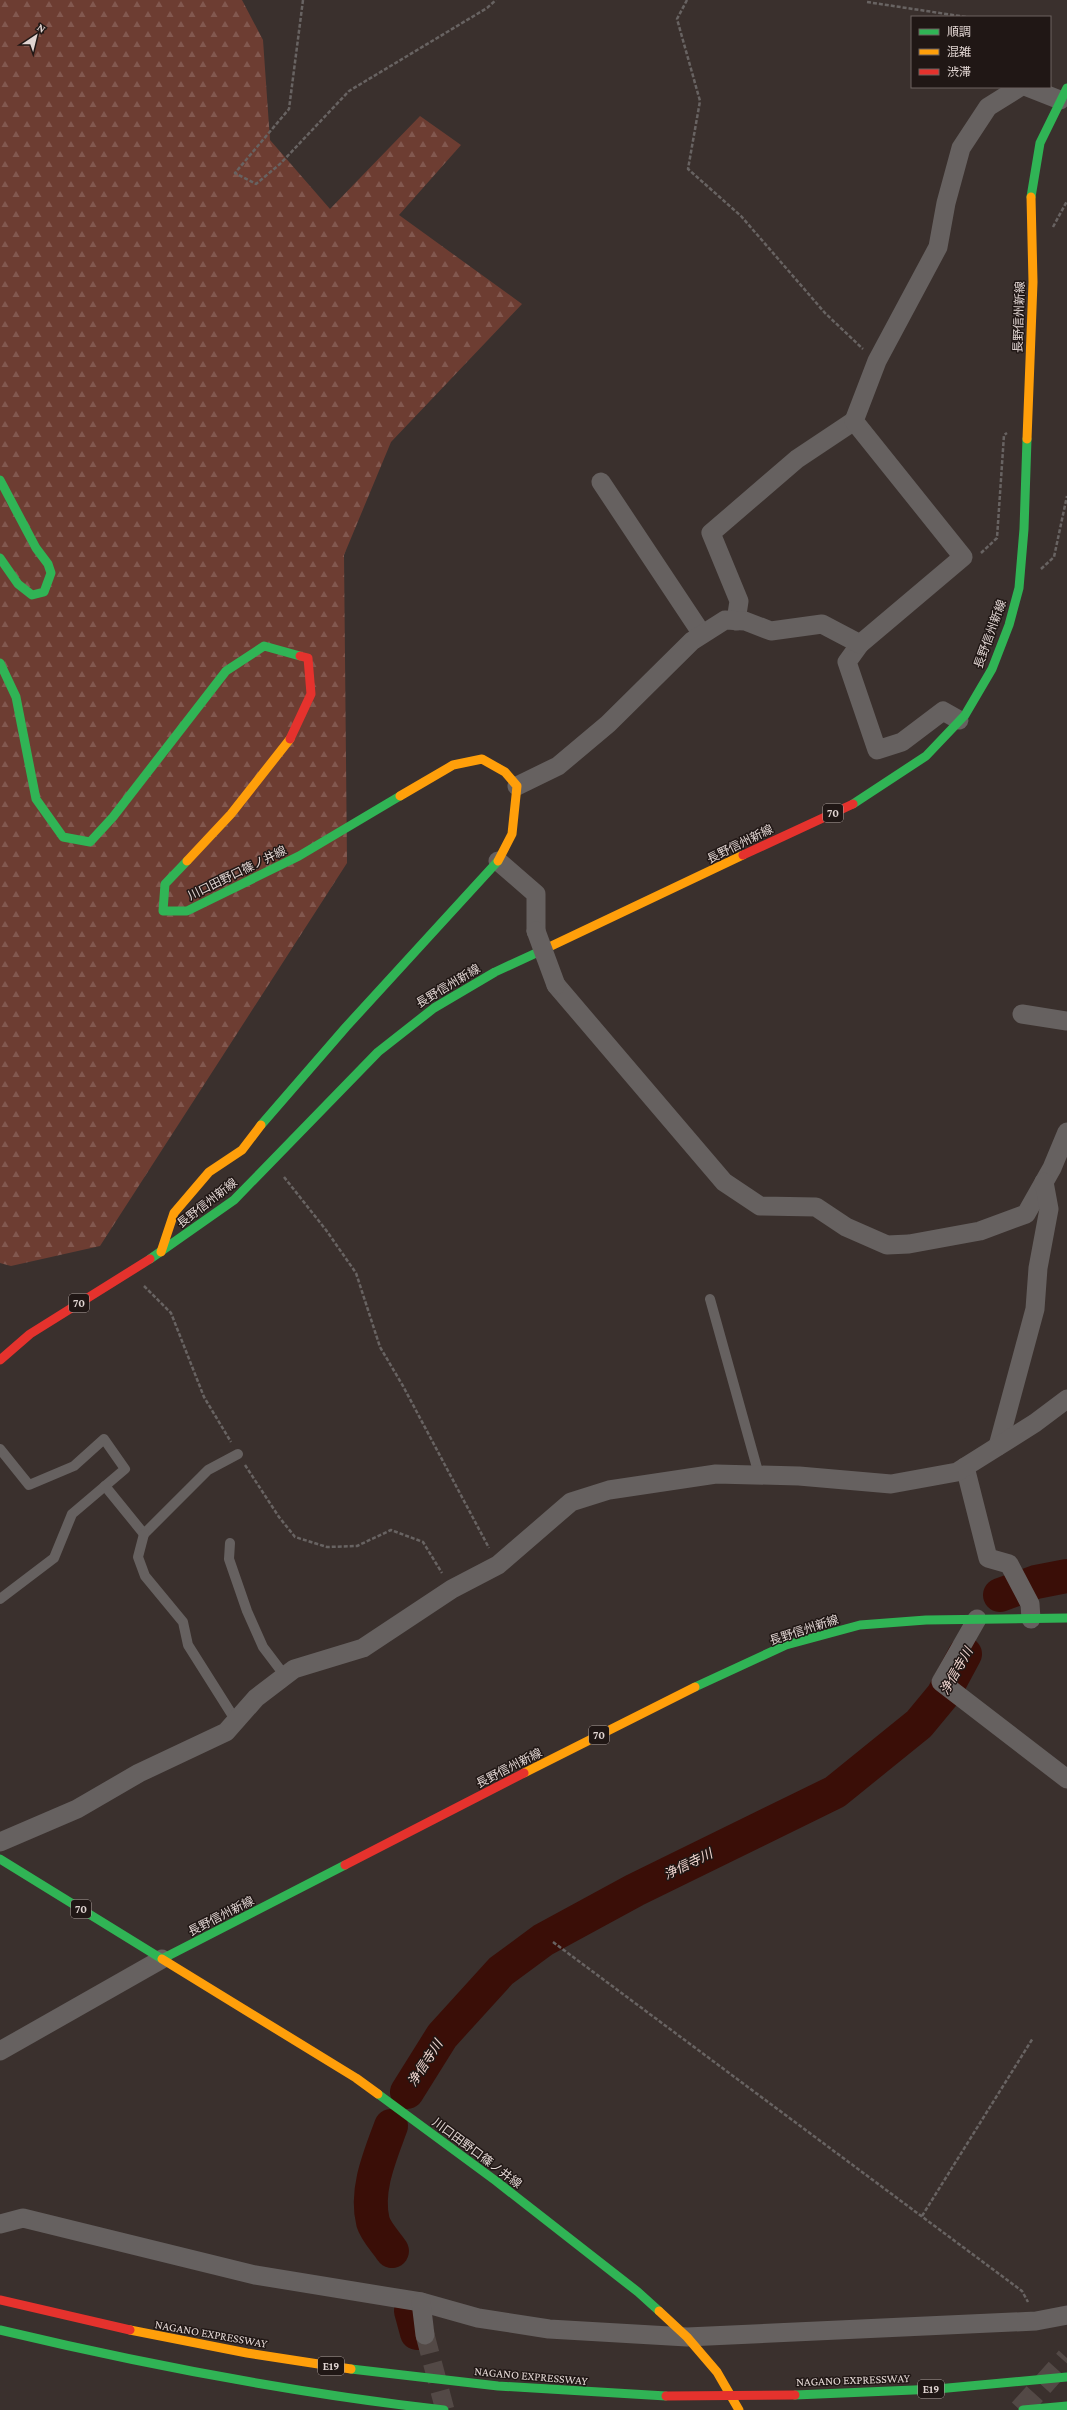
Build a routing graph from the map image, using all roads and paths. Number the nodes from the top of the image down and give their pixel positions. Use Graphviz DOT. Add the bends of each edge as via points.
graph roads {
  1 [pos="303,0"];
  2 [pos="496,0"];
  3 [pos="687,0"];
  4 [pos="867,2"];
  5 [pos="959,16"];
  6 [pos="1018,88"];
  7 [pos="1033,88"];
  8 [pos="1063,94"];
  9 [pos="876,361"];
  10 [pos="1028,416"];
  11 [pos="854,421"];
  12 [pos="0,480"];
  13 [pos="601,482"];
  14 [pos="1067,496"];
  15 [pos="963,557"];
  16 [pos="0,558"];
  17 [pos="1019,588"];
  18 [pos="736,621"];
  19 [pos="702,634"];
  20 [pos="860,644"];
  21 [pos="0,663"];
  22 [pos="959,720"];
  23 [pos="517,786"];
  24 [pos="498,861"];
  25 [pos="1022,1014"];
  26 [pos="1067,1021"];
  27 [pos="1067,1132"];
  28 [pos="278,1181"];
  29 [pos="1044,1182"];
  30 [pos="161,1252"];
  31 [pos="130,1272"];
  32 [pos="710,1299"];
  33 [pos="0,1360"];
  34 [pos="1067,1399"];
  35 [pos="998,1446"];
  36 [pos="0,1449"];
  37 [pos="238,1454"];
  38 [pos="965,1467"];
  39 [pos="758,1475"];
  40 [pos="105,1486"];
  41 [pos="144,1534"];
  42 [pos="230,1543"];
  43 [pos="498,1565"];
  44 [pos="452,1589"];
  45 [pos="0,1599"];
  46 [pos="1030,1611"];
  47 [pos="1067,1618"];
  48 [pos="977,1620"];
  49 [pos="285,1676"];
  50 [pos="236,1721"];
  51 [pos="1067,1779"];
  52 [pos="0,1842"];
  53 [pos="0,1859"];
  54 [pos="553,1942"];
  55 [pos="162,1959"];
  56 [pos="1032,2038"];
  57 [pos="0,2051"];
  58 [pos="922,2216"];
  59 [pos="0,2224"];
  60 [pos="0,2300"];
  61 [pos="421,2302"];
  62 [pos="1067,2315"];
  63 [pos="1036,2321"];
  64 [pos="0,2330"];
  65 [pos="426,2335"];
  66 [pos="687,2337"];
  67 [pos="1067,2377"];
  68 [pos="1067,2406"];
  69 [pos="444,2410"];
  70 [pos="739,2410"];
  71 [pos="1023,2410"];
  1 -- 2 [label="path" via="289,109 235,173 256,184 280,164 349,91 487,8"];
  3 -- 9 [label="path" via="677,19 700,101 688,169 741,216 825,313"];
  4 -- 5 [label="path"];
  6 -- 9 [label="street" via="988,106 961,148 946,202 938,247"];
  7 -- 8 [label="street"];
  8 -- 10 [label="main road, 長野信州新線 / 70" via="1040,144 1030,200 1033,282"];
  9 -- 11 [label="street"];
  10 -- 15 [label="path" via="1004,435 997,538 978,556"];
  10 -- 17 [label="main road, 長野信州新線 / 70"];
  11 -- 15 [label="street"];
  11 -- 18 [label="street" via="797,458 711,533 739,601"];
  12 -- 16 [label="main road" via="36,548 48,564 50,580 44,592 32,595 18,584"];
  13 -- 19 [label="street"];
  14 -- 17 [label="path" via="1054,557"];
  15 -- 20 [label="street"];
  17 -- 22 [label="main road, 長野信州新線 / 70" via="1009,625 992,669"];
  18 -- 19 [label="street" via="725,620"];
  18 -- 20 [label="street" via="745,621 771,631 822,624"];
  19 -- 23 [label="street" via="608,724 558,766"];
  20 -- 22 [label="street" via="847,662 877,750 902,742 943,711"];
  21 -- 23 [label="main road, 川口田野口篠ノ井線" via="16,697 36,799 63,837 90,842 113,817 226,671 264,646 308,658 311,694 289,740 232,814 165,884 163,910 187,911 299,856 453,765 482,759 505,772"];
  22 -- 30 [label="main road, 長野信州新線 / 70" via="926,756 858,801 495,972 434,1008 378,1052 234,1200"];
  23 -- 24 [label="main road" via="512,834"];
  24 -- 29 [label="street, bridge" via="536,894 536,931 556,985 724,1182 760,1206 816,1207 846,1227 887,1245 909,1244 980,1231 1026,1214"];
  24 -- 30 [label="main road" via="346,1027 262,1123 242,1150 209,1172 174,1213"];
  25 -- 26 [label="street"];
  27 -- 29 [label="street"];
  28 -- 43 [label="path" via="283,1176 356,1273 380,1347 404,1386"];
  29 -- 35 [label="street" via="1049,1209 1038,1268 1035,1309"];
  30 -- 31 [label="main road, 長野信州新線 / 70"];
  31 -- 33 [label="main road, 長野信州新線 / 70" via="30,1334"];
  31 -- 37 [label="path" via="171,1313 204,1397"];
  32 -- 39 [label="lane"];
  34 -- 35 [label="street"];
  35 -- 38 [label="street"];
  36 -- 40 [label="lane" via="30,1485 74,1466 104,1439 126,1469"];
  37 -- 41 [label="lane" via="208,1470"];
  37 -- 44 [label="path" via="295,1537 327,1546 357,1546 391,1530 423,1542"];
  38 -- 39 [label="street" via="957,1472 891,1484"];
  38 -- 46 [label="street" via="988,1558 1009,1564"];
  39 -- 43 [label="street" via="716,1474 609,1490 571,1502"];
  40 -- 41 [label="lane"];
  40 -- 45 [label="lane" via="72,1514 54,1558"];
  41 -- 50 [label="lane" via="138,1557 146,1576 183,1622 188,1645"];
  42 -- 49 [label="lane" via="229,1559 247,1611 263,1647"];
  43 -- 44 [label="street"];
  44 -- 49 [label="street" via="363,1648 294,1670"];
  46 -- 47 [label="main road, 長野信州新線 / 70"];
  46 -- 48 [label="main road, 長野信州新線 / 70"];
  48 -- 51 [label="street" via="941,1682"];
  48 -- 55 [label="main road, 長野信州新線 / 70" via="860,1625 786,1645 642,1712"];
  49 -- 50 [label="street" via="256,1698"];
  50 -- 52 [label="street" via="226,1732 140,1773 77,1809"];
  53 -- 55 [label="main road, 70"];
  54 -- 58 [label="path"];
  55 -- 57 [label="street"];
  55 -- 66 [label="main road, 川口田野口篠ノ井線" via="356,2078 496,2181 626,2282"];
  56 -- 58 [label="path"];
  58 -- 63 [label="path" via="1022,2290"];
  59 -- 61 [label="street" via="23,2218 255,2275"];
  60 -- 67 [label="main road, NAGANO EXPRESSWAY / E19, bridge" via="139,2333 304,2362 448,2381 529,2388 666,2396 795,2395 937,2389"];
  61 -- 65 [label="street"];
  61 -- 66 [label="street" via="478,2318 548,2329"];
  62 -- 63 [label="street"];
  63 -- 66 [label="street"];
  64 -- 69 [label="main road" via="208,2375"];
  66 -- 70 [label="main road, 川口田野口篠ノ井線" via="717,2372"];
  68 -- 71 [label="main road"];
}
